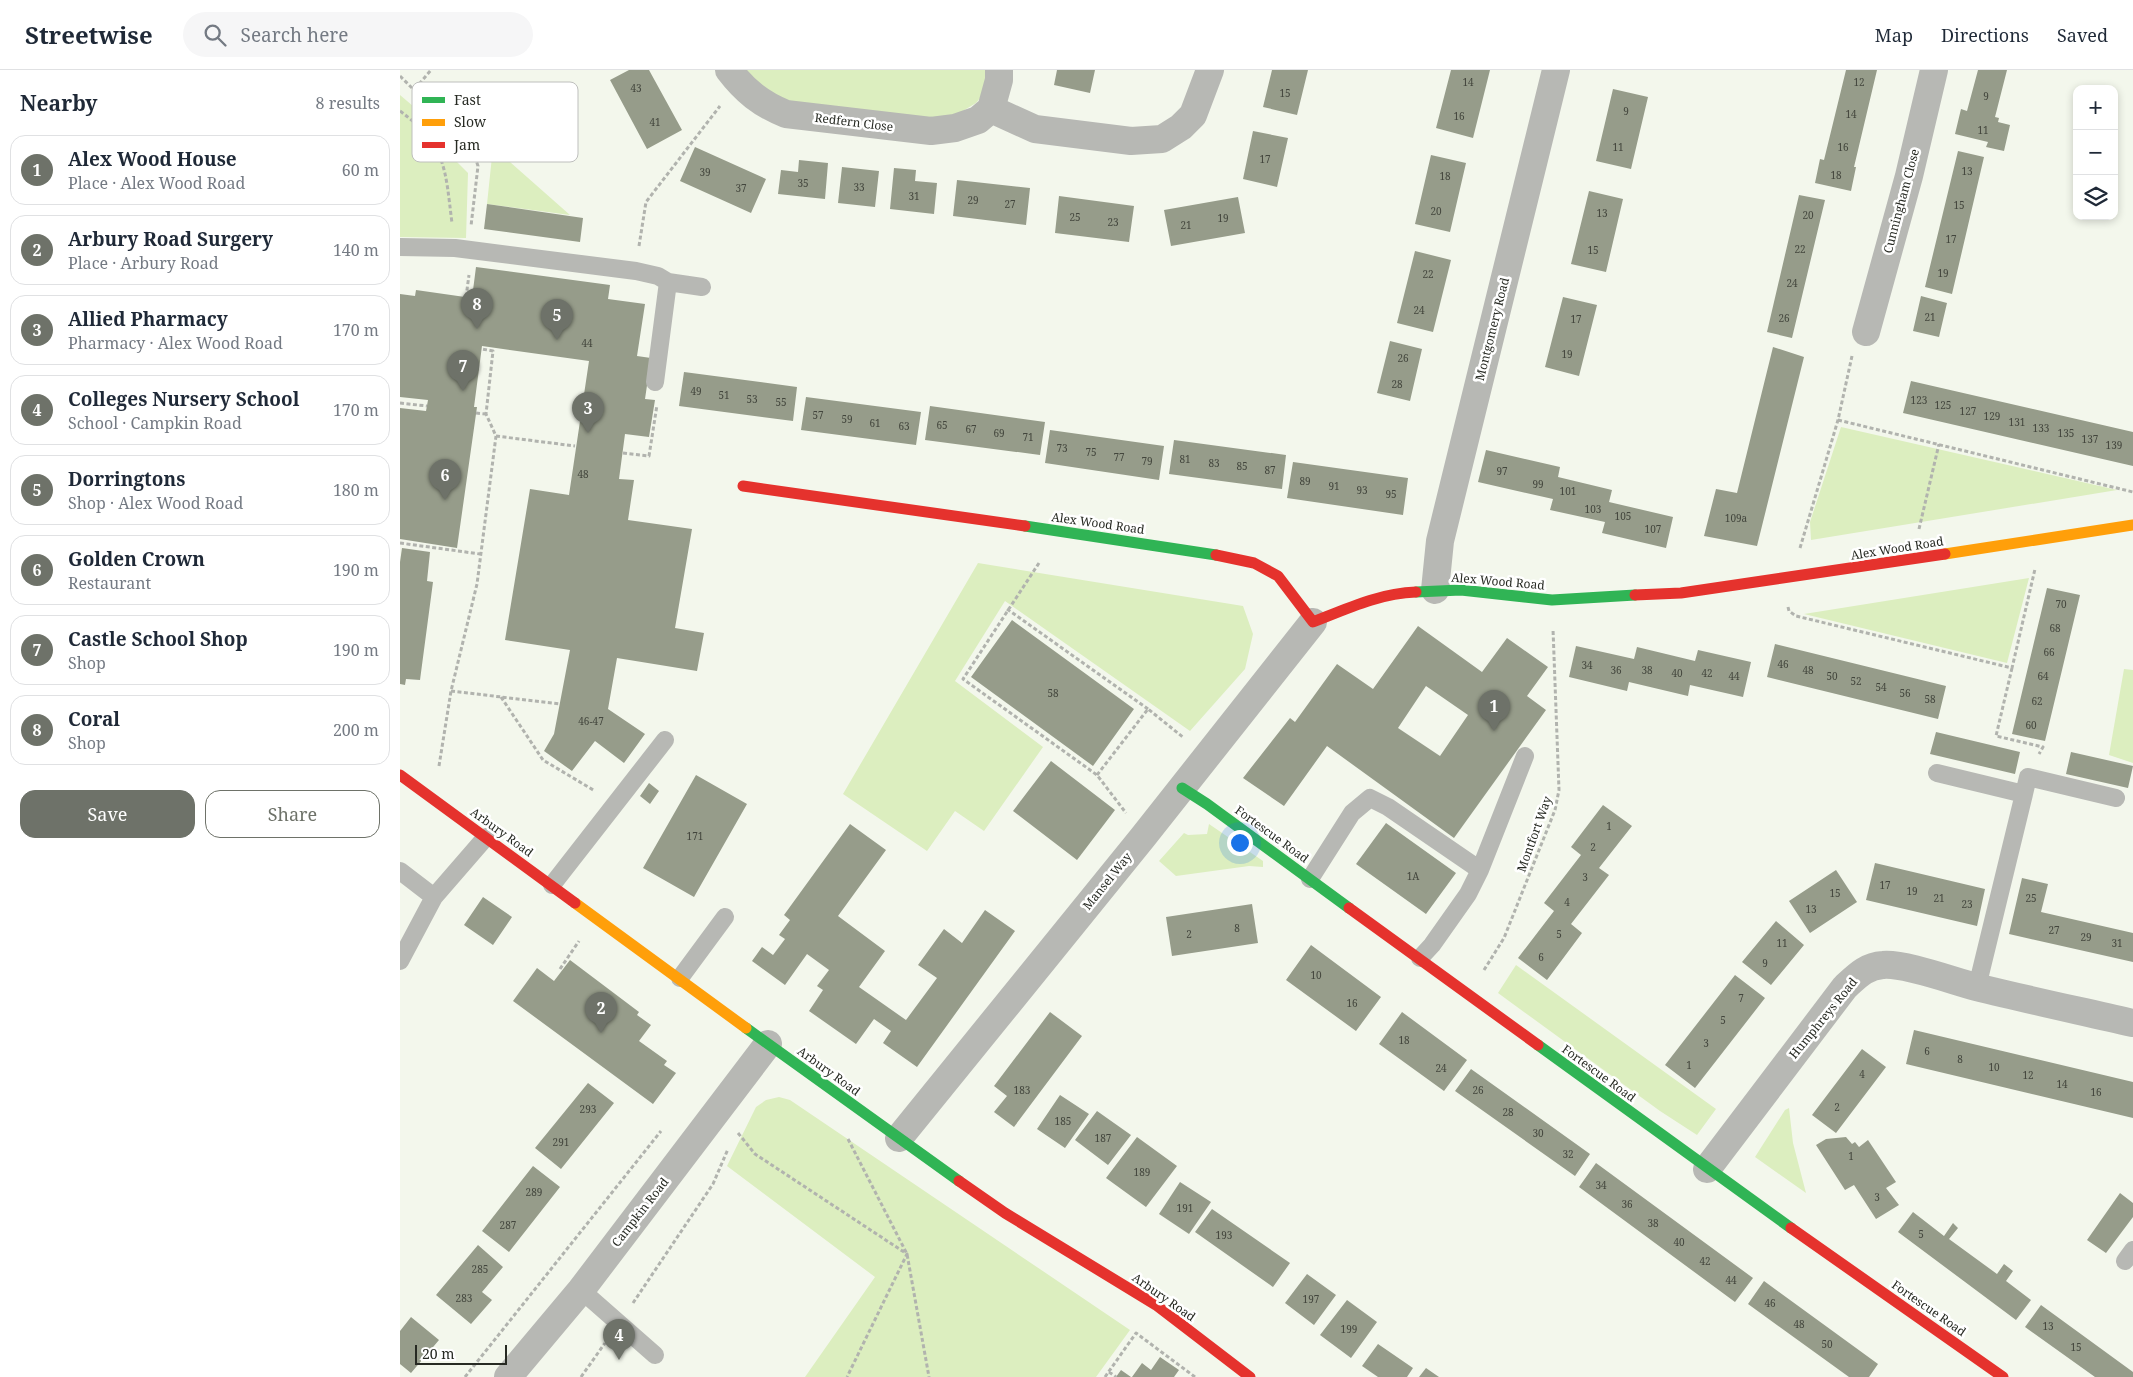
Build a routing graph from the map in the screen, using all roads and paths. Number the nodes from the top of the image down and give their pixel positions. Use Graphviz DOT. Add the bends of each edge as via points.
graph roads {
  1 [pos="431,70"];
  2 [pos="998,70"];
  3 [pos="1210,70"];
  4 [pos="1556,70"];
  5 [pos="1934,70"];
  6 [pos="400,76"];
  7 [pos="733,76"];
  8 [pos="421,82"];
  9 [pos="412,86"];
  10 [pos="991,109"];
  11 [pos="400,111"];
  12 [pos="412,120"];
  13 [pos="443,162"];
  14 [pos="477,162"];
  15 [pos="400,246"];
  16 [pos="462,248"];
  17 [pos="636,271"];
  18 [pos="668,282"];
  19 [pos="702,287"];
  20 [pos="1866,332"];
  21 [pos="482,349"];
  22 [pos="655,382"];
  23 [pos="400,403"];
  24 [pos="427,406"];
  25 [pos="476,413"];
  26 [pos="486,414"];
  27 [pos="1838,420"];
  28 [pos="496,436"];
  29 [pos="1939,444"];
  30 [pos="575,446"];
  31 [pos="623,453"];
  32 [pos="743,486"];
  33 [pos="2133,492"];
  34 [pos="2133,525"];
  35 [pos="2040,539"];
  36 [pos="400,543"];
  37 [pos="480,554"];
  38 [pos="1923,558"];
  39 [pos="1039,563"];
  40 [pos="1800,577"];
  41 [pos="1783,579"];
  42 [pos="1436,590"];
  43 [pos="1552,600"];
  44 [pos="1007,609"];
  45 [pos="1313,622"];
  46 [pos="2012,668"];
  47 [pos="451,691"];
  48 [pos="501,697"];
  49 [pos="560,704"];
  50 [pos="1148,709"];
  51 [pos="665,740"];
  52 [pos="1207,756"];
  53 [pos="1525,756"];
  54 [pos="1937,773"];
  55 [pos="400,775"];
  56 [pos="1097,775"];
  57 [pos="2028,777"];
  58 [pos="1182,788"];
  59 [pos="422,790"];
  60 [pos="2024,794"];
  61 [pos="2116,798"];
  62 [pos="616,803"];
  63 [pos="486,837"];
  64 [pos="1143,837"];
  65 [pos="1480,870"];
  66 [pos="400,871"];
  67 [pos="1310,879"];
  68 [pos="552,885"];
  69 [pos="434,897"];
  70 [pos="725,917"];
  71 [pos="580,940"];
  72 [pos="1420,958"];
  73 [pos="400,961"];
  74 [pos="560,969"];
  75 [pos="680,978"];
  76 [pos="1977,987"];
  77 [pos="1478,1002"];
  78 [pos="2133,1023"];
  79 [pos="768,1044"];
  80 [pos="662,1130"];
  81 [pos="844,1131"];
  82 [pos="899,1138"];
  83 [pos="1707,1169"];
  84 [pos="907,1254"];
  85 [pos="581,1290"];
  86 [pos="619,1324"];
  87 [pos="655,1355"];
  88 [pos="1109,1372"];
  89 [pos="465,1377"];
  90 [pos="508,1377"];
  91 [pos="581,1377"];
  92 [pos="847,1377"];
  93 [pos="928,1377"];
  94 [pos="1105,1377"];
  95 [pos="1116,1377"];
  96 [pos="1195,1377"];
  97 [pos="1250,1377"];
  98 [pos="2003,1377"];
  1 -- 8 [label="path"];
  2 -- 10 [label="street" via="999,80"];
  3 -- 10 [label="street" via="1194,115 1162,139 1131,141 1035,129"];
  4 -- 42 [label="street, Montgomery Road" via="1440,541"];
  5 -- 20 [label="street, Cunningham Close"];
  6 -- 9 [label="path"];
  7 -- 10 [label="street, Redfern Close" via="765,106 786,114 931,131 956,128 978,120"];
  7 -- 17 [label="path" via="646,202"];
  11 -- 12 [label="path"];
  13 -- 16 [label="path"];
  14 -- 16 [label="path"];
  15 -- 16 [label="lane"];
  16 -- 17 [label="lane"];
  17 -- 18 [label="lane"];
  18 -- 19 [label="lane"];
  18 -- 22 [label="lane"];
  20 -- 27 [label="path" via="1851,358"];
  21 -- 26 [label="path" via="493,351"];
  22 -- 31 [label="path" via="658,395 649,456"];
  23 -- 24 [label="path"];
  25 -- 26 [label="path"];
  26 -- 28 [label="path"];
  27 -- 29 [label="path"];
  27 -- 40 [label="path" via="1800,546"];
  28 -- 30 [label="path"];
  28 -- 37 [label="path"];
  29 -- 33 [label="path"];
  29 -- 38 [label="path" via="1919,527"];
  32 -- 45 [label="street, Alex Wood Road" via="1205,552 1254,563 1278,576"];
  34 -- 35 [label="street, Alex Wood Road"];
  35 -- 38 [label="street, Alex Wood Road"];
  35 -- 46 [label="path"];
  36 -- 37 [label="path"];
  37 -- 47 [label="path" via="477,584"];
  38 -- 40 [label="street, Alex Wood Road"];
  39 -- 44 [label="path"];
  40 -- 41 [label="street, Alex Wood Road"];
  41 -- 43 [label="street, Alex Wood Road" via="1681,593"];
  41 -- 46 [label="path" via="1789,611 1796,616"];
  42 -- 43 [label="street, Alex Wood Road"];
  42 -- 45 [label="street, Alex Wood Road" via="1402,592 1373,599"];
  43 -- 77 [label="path, Montfort Way" via="1559,790 1555,810 1504,938 1478,981"];
  44 -- 50 [label="path"];
  44 -- 56 [label="path" via="963,679"];
  45 -- 52 [label="street, Mansel Way"];
  46 -- 57 [label="path" via="1996,736 2043,747"];
  47 -- 48 [label="path"];
  47 -- 59 [label="path" via="439,767"];
  48 -- 49 [label="path"];
  48 -- 62 [label="path" via="543,760"];
  50 -- 52 [label="path"];
  50 -- 56 [label="path"];
  51 -- 62 [label="lane"];
  52 -- 58 [label="street, Mansel Way"];
  53 -- 65 [label="lane"];
  54 -- 60 [label="lane"];
  55 -- 59 [label="street, Arbury Road"];
  56 -- 64 [label="path"];
  57 -- 60 [label="lane"];
  57 -- 61 [label="lane"];
  58 -- 64 [label="street, Mansel Way"];
  58 -- 67 [label="street, Fortescue Road"];
  59 -- 63 [label="street, Arbury Road"];
  60 -- 76 [label="lane"];
  62 -- 68 [label="lane"];
  63 -- 68 [label="street, Arbury Road"];
  63 -- 69 [label="lane"];
  64 -- 82 [label="street, Mansel Way"];
  65 -- 67 [label="lane" via="1370,798 1352,812"];
  65 -- 72 [label="lane" via="1468,894"];
  66 -- 69 [label="lane"];
  67 -- 72 [label="street, Fortescue Road"];
  68 -- 75 [label="street, Arbury Road"];
  69 -- 73 [label="lane"];
  70 -- 75 [label="lane"];
  71 -- 74 [label="path"];
  72 -- 77 [label="street, Fortescue Road"];
  75 -- 79 [label="street, Arbury Road"];
  76 -- 78 [label="street, Humphreys Road"];
  76 -- 83 [label="street, Humphreys Road" via="1886,964 1870,967 1858,974"];
  77 -- 83 [label="street, Fortescue Road"];
  79 -- 82 [label="street, Arbury Road"];
  79 -- 85 [label="street, Campkin Road"];
  80 -- 89 [label="path"];
  81 -- 84 [label="path"];
  82 -- 97 [label="street, Arbury Road" via="1005,1213 1156,1305"];
  83 -- 98 [label="street, Fortescue Road"];
  84 -- 86 [label="path" via="755,1154 736,1131 713,1184"];
  84 -- 92 [label="path"];
  84 -- 93 [label="path"];
  85 -- 86 [label="lane"];
  85 -- 90 [label="street, Campkin Road"];
  86 -- 87 [label="lane"];
  86 -- 91 [label="path"];
  88 -- 94 [label="path"];
  88 -- 95 [label="path"];
  88 -- 96 [label="path" via="1136,1333"];
}
